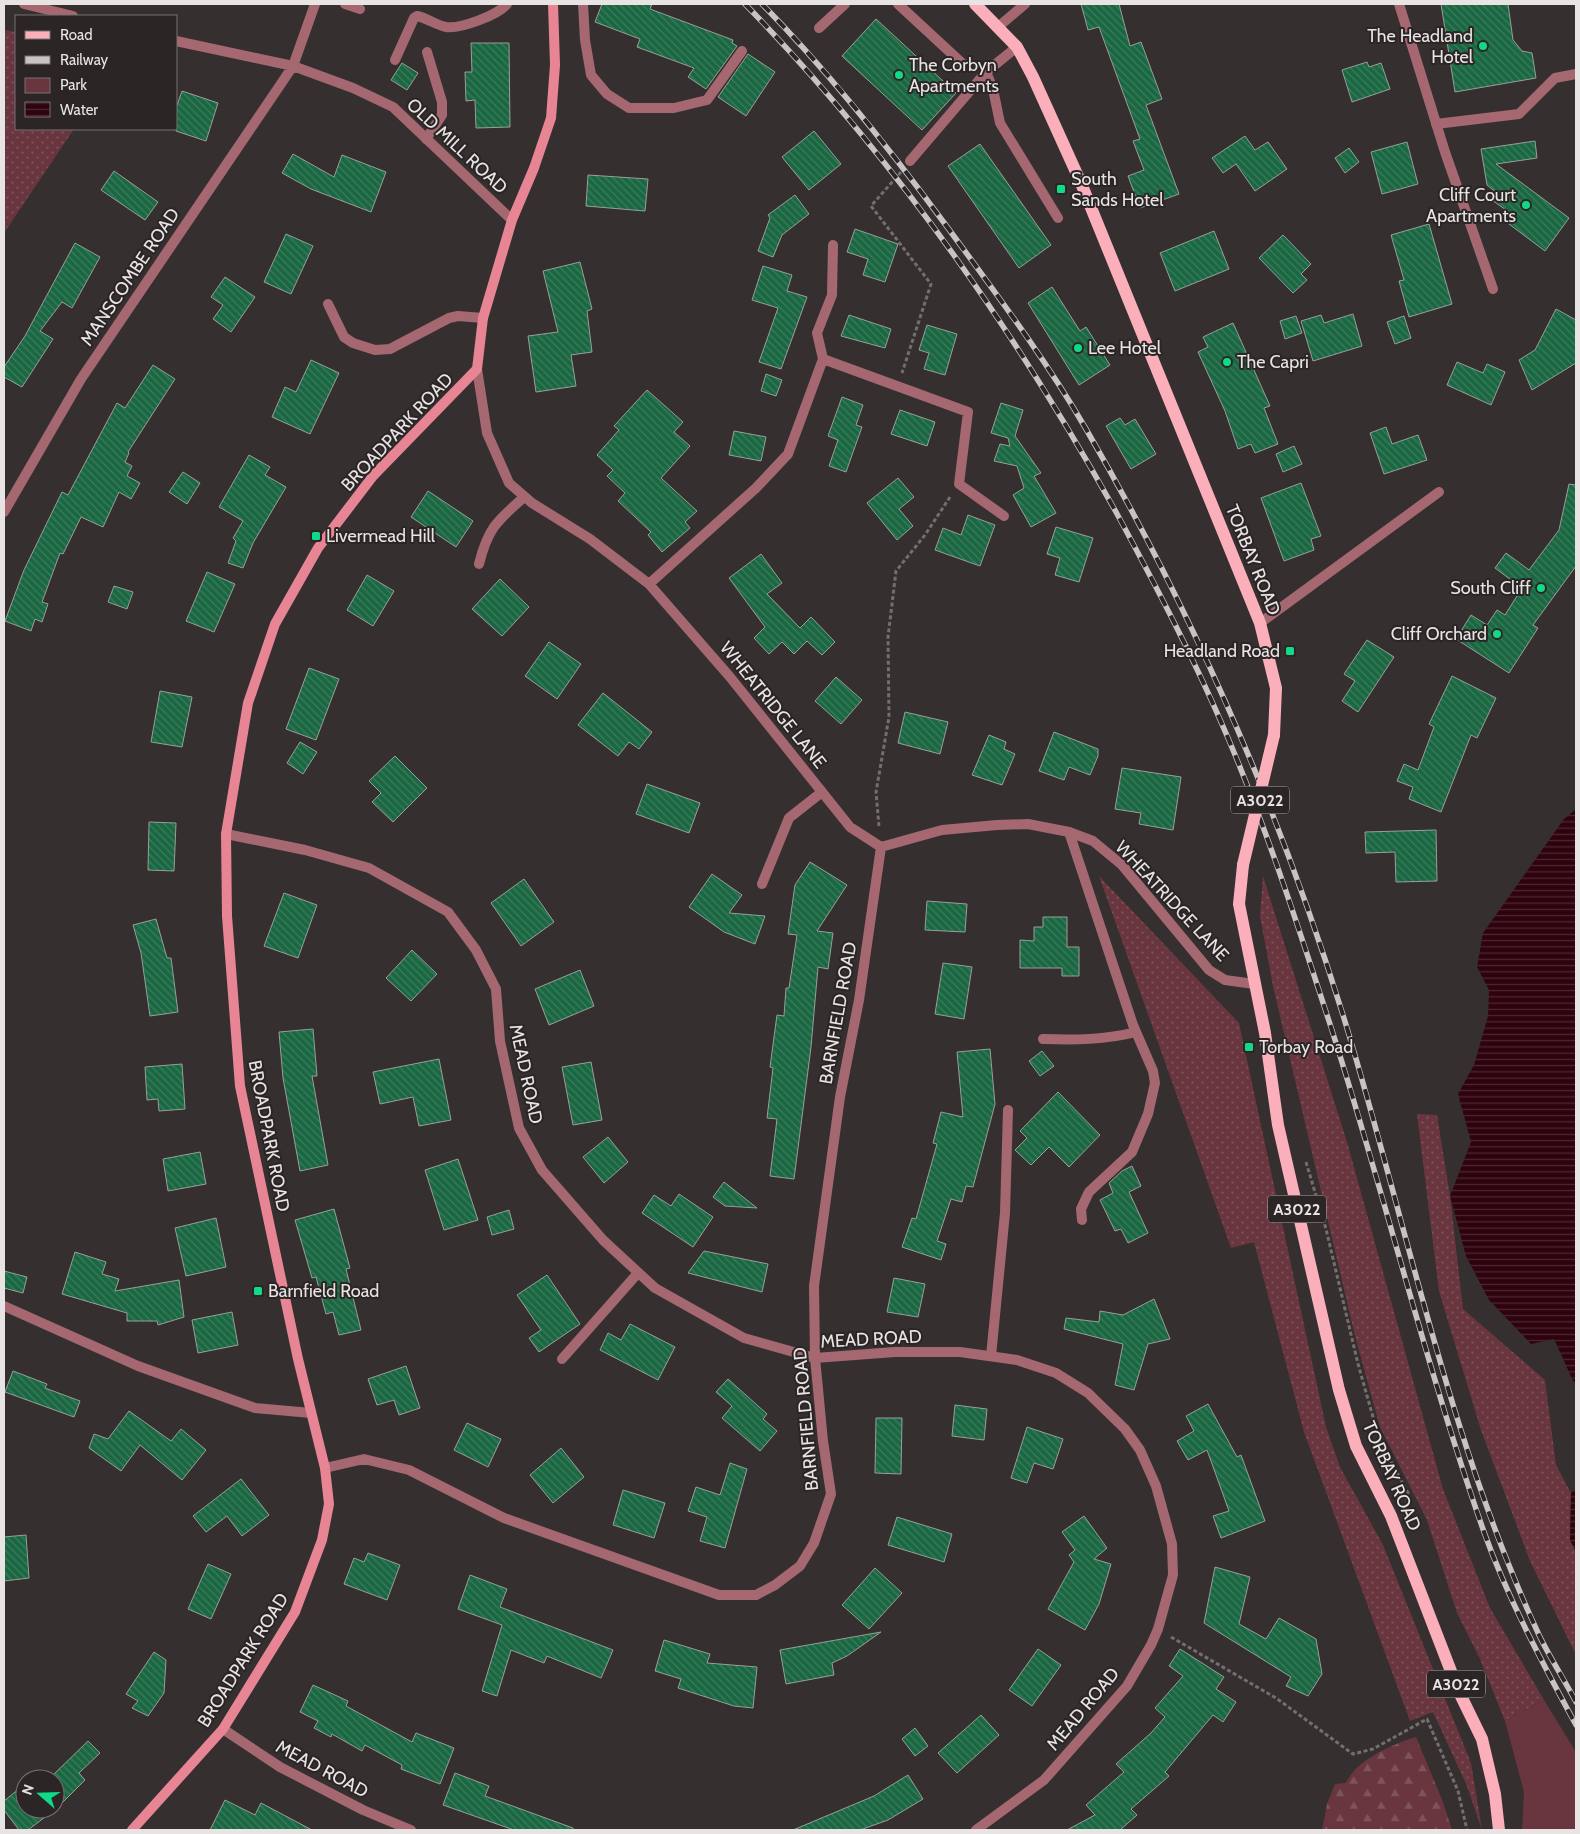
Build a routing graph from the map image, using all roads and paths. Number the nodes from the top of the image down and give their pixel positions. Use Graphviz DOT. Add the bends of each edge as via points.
graph roads {
  1 [pos="24,4"];
  2 [pos="315,4"];
  3 [pos="345,4"];
  4 [pos="507,4"];
  5 [pos="553,4"];
  6 [pos="583,4"];
  7 [pos="845,4"];
  8 [pos="898,4"];
  9 [pos="975,4"];
  10 [pos="1026,4"];
  11 [pos="1399,4"];
  12 [pos="360,9"];
  13 [pos="69,15"];
  14 [pos="998,27"];
  15 [pos="819,28"];
  16 [pos="178,41"];
  17 [pos="1017,47"];
  18 [pos="742,50"];
  19 [pos="427,52"];
  20 [pos="395,60"];
  21 [pos="293,66"];
  22 [pos="965,66"];
  23 [pos="986,72"];
  24 [pos="1576,74"];
  25 [pos="1436,124"];
  26 [pos="426,139"];
  27 [pos="910,161"];
  28 [pos="1058,218"];
  29 [pos="512,220"];
  30 [pos="833,245"];
  31 [pos="1493,289"];
  32 [pos="328,304"];
  33 [pos="483,318"];
  34 [pos="824,360"];
  35 [pos="477,369"];
  36 [pos="898,385"];
  37 [pos="959,484"];
  38 [pos="1439,492"];
  39 [pos="524,496"];
  40 [pos="4,512"];
  41 [pos="1004,516"];
  42 [pos="479,564"];
  43 [pos="649,584"];
  44 [pos="1260,623"];
  45 [pos="822,792"];
  46 [pos="1070,832"];
  47 [pos="226,834"];
  48 [pos="880,846"];
  49 [pos="762,884"];
  50 [pos="1254,984"];
  51 [pos="1136,1032"];
  52 [pos="1043,1039"];
  53 [pos="1008,1110"];
  54 [pos="1304,1157"];
  55 [pos="1082,1220"];
  56 [pos="638,1272"];
  57 [pos="4,1306"];
  58 [pos="991,1356"];
  59 [pos="815,1358"];
  60 [pos="562,1359"];
  61 [pos="311,1413"];
  62 [pos="325,1468"];
  63 [pos="1405,1512"];
  64 [pos="1158,1629"];
  65 [pos="223,1729"];
  66 [pos="132,1830"];
  67 [pos="411,1830"];
  68 [pos="976,1830"];
  69 [pos="1467,1830"];
  70 [pos="1499,1830"];
  1 -- 13 [label="street"];
  2 -- 21 [label="street, MANSCOMBE ROAD"];
  3 -- 12 [label="street"];
  4 -- 20 [label="street" via="498,12 457,27 442,26 417,16"];
  5 -- 29 [label="street" via="555,65 550,118"];
  6 -- 18 [label="street" via="591,75 607,94 629,108 674,108 707,100"];
  7 -- 15 [label="street"];
  8 -- 22 [label="street"];
  9 -- 14 [label="main road, TORBAY ROAD / A3022"];
  10 -- 14 [label="street"];
  11 -- 25 [label="street"];
  14 -- 17 [label="main road, TORBAY ROAD / A3022"];
  16 -- 21 [label="street, OLD MILL ROAD"];
  17 -- 23 [label="street"];
  17 -- 44 [label="main road, TORBAY ROAD / A3022" via="1081,183"];
  19 -- 26 [label="street" via="442,102 442,115"];
  21 -- 26 [label="street, OLD MILL ROAD" via="393,107"];
  21 -- 40 [label="street, MANSCOMBE ROAD" via="81,379"];
  23 -- 27 [label="street"];
  23 -- 28 [label="street" via="1000,123"];
  24 -- 25 [label="street" via="1555,78 1519,114"];
  25 -- 31 [label="street"];
  26 -- 29 [label="street, OLD MILL ROAD"];
  27 -- 36 [label="path" via="871,206 931,284"];
  29 -- 33 [label="street, WHEATRIDGE LANE"];
  30 -- 34 [label="street" via="832,295 817,333"];
  32 -- 33 [label="street" via="344,337 375,350 390,349 449,318"];
  33 -- 35 [label="street, WHEATRIDGE LANE"];
  34 -- 36 [label="street"];
  34 -- 43 [label="street" via="788,454 756,488"];
  35 -- 39 [label="street, WHEATRIDGE LANE" via="487,433 509,484"];
  35 -- 47 [label="street, BROADPARK ROAD" via="373,476 318,548 275,624 248,703"];
  36 -- 37 [label="street" via="968,412"];
  37 -- 41 [label="street"];
  37 -- 48 [label="path" via="896,571 888,637 889,717 876,792"];
  38 -- 44 [label="street"];
  39 -- 42 [label="street" via="491,528"];
  39 -- 43 [label="street, WHEATRIDGE LANE" via="590,539"];
  43 -- 45 [label="street, WHEATRIDGE LANE" via="730,677"];
  44 -- 50 [label="main road, TORBAY ROAD / A3022, bridge" via="1276,688 1274,735 1243,865 1239,904"];
  45 -- 48 [label="street, WHEATRIDGE LANE" via="850,827"];
  45 -- 49 [label="street" via="789,818"];
  46 -- 48 [label="street, WHEATRIDGE LANE" via="1028,824 996,825 942,830"];
  46 -- 50 [label="street, WHEATRIDGE LANE" via="1092,841 1122,865 1209,970 1225,980"];
  46 -- 51 [label="street"];
  47 -- 56 [label="street, MEAD ROAD" via="305,850 369,868 448,912 476,950 496,989 500,1041 519,1128 542,1170 602,1240"];
  47 -- 61 [label="street, BROADPARK ROAD" via="227,916 240,1086"];
  48 -- 59 [label="street, BARNFIELD ROAD" via="814,1286"];
  50 -- 70 [label="main road, TORBAY ROAD / A3022" via="1265,1033 1278,1125 1339,1390 1356,1446 1395,1524 1459,1692 1482,1739 1495,1794"];
  51 -- 52 [label="street" via="1084,1041"];
  51 -- 55 [label="street" via="1153,1071 1153,1097 1142,1133 1132,1152 1088,1192 1081,1209"];
  53 -- 58 [label="street" via="1005,1213"];
  54 -- 63 [label="path" via="1326,1229 1375,1424 1408,1493"];
  56 -- 59 [label="street, MEAD ROAD" via="655,1288 744,1338"];
  56 -- 60 [label="street"];
  57 -- 61 [label="street" via="138,1366 255,1408"];
  58 -- 59 [label="street, MEAD ROAD" via="960,1352 895,1352"];
  58 -- 64 [label="street, MEAD ROAD" via="1017,1360 1056,1373 1088,1393 1125,1429 1140,1450 1156,1486 1172,1544 1173,1575"];
  59 -- 62 [label="street, BARNFIELD ROAD" via="831,1494 817,1536 800,1566 756,1595 719,1595 504,1518 409,1470 364,1459"];
  61 -- 62 [label="street, BROADPARK ROAD"];
  62 -- 65 [label="street, BROADPARK ROAD" via="329,1504 322,1540 295,1612"];
  64 -- 68 [label="street, MEAD ROAD" via="1127,1686 1044,1780"];
  64 -- 69 [label="path" via="1276,1698 1353,1754 1373,1749 1427,1719 1458,1791"];
  65 -- 66 [label="street, BROADPARK ROAD"];
  65 -- 67 [label="street, MEAD ROAD" via="280,1767 363,1810"];
}
